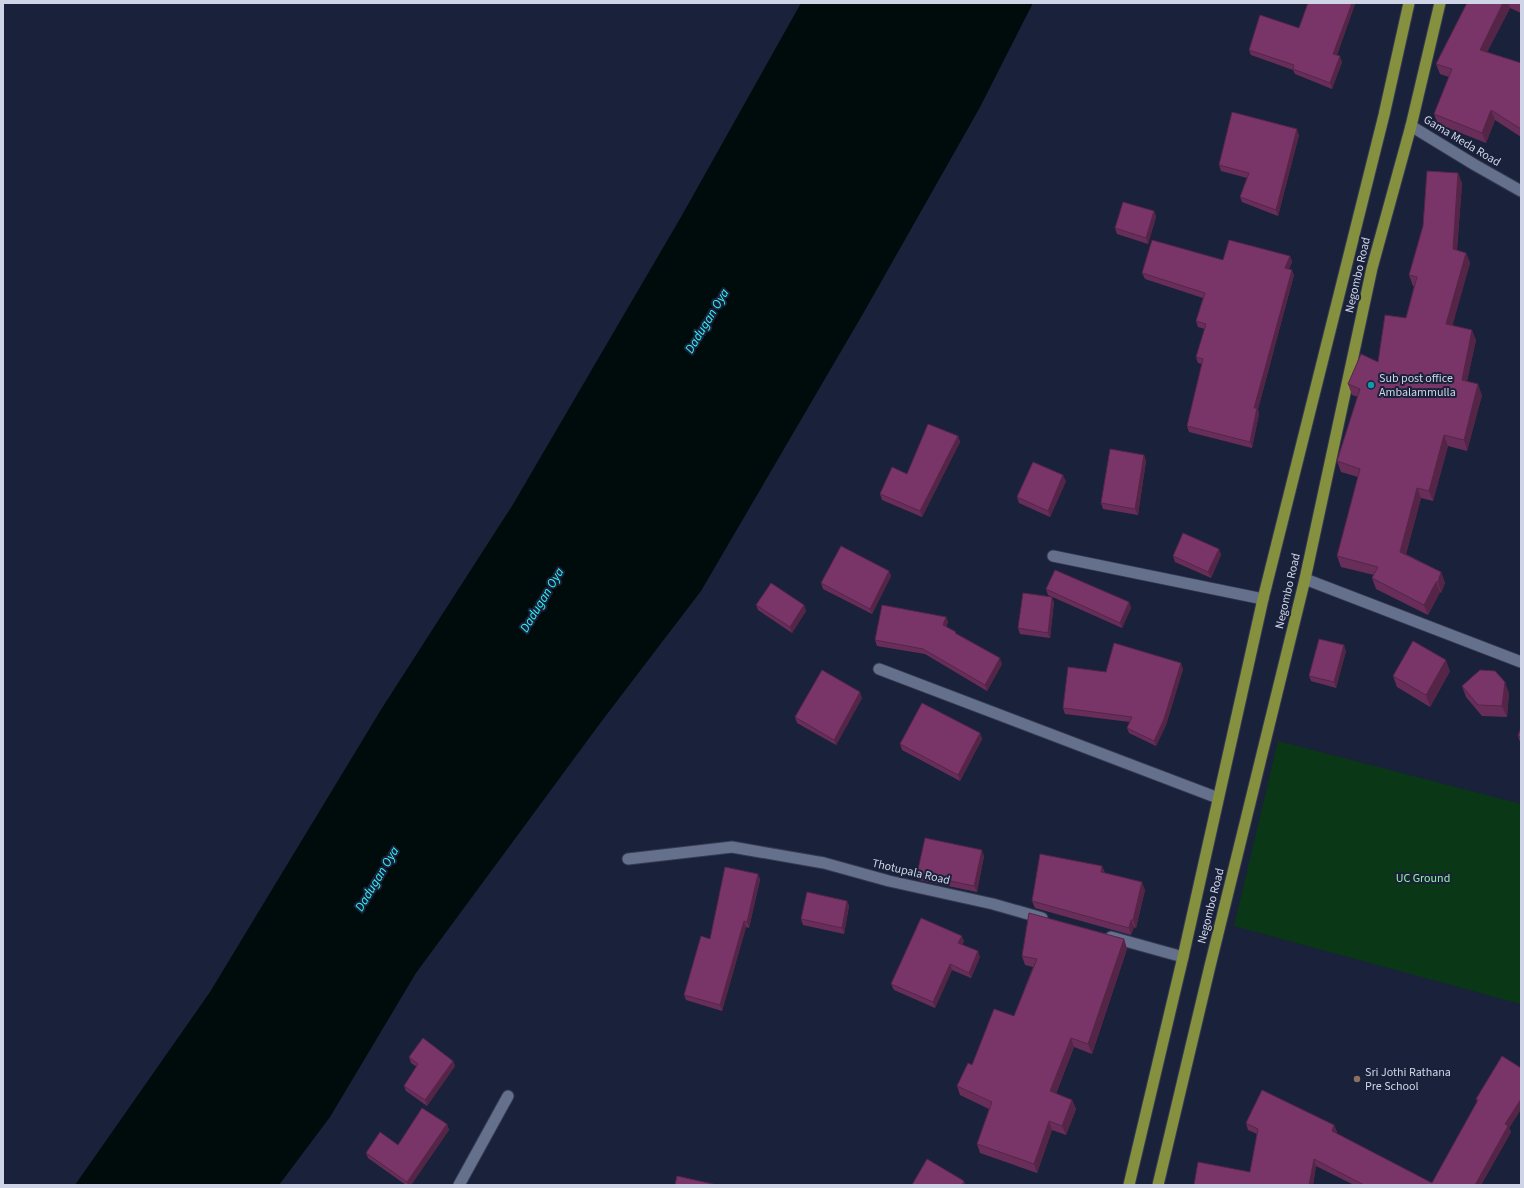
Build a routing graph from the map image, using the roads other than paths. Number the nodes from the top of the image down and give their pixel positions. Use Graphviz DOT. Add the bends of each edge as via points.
graph roads {
  1 [pos="1409,3"];
  2 [pos="1440,3"];
  3 [pos="1411,126"];
  4 [pos="1521,191"];
  5 [pos="1053,556"];
  6 [pos="1305,579"];
  7 [pos="1263,598"];
  8 [pos="1521,662"];
  9 [pos="879,669"];
  10 [pos="1218,798"];
  11 [pos="628,859"];
  12 [pos="1054,921"];
  13 [pos="1100,934"];
  14 [pos="1183,957"];
  15 [pos="508,1096"];
  16 [pos="459,1185"];
  17 [pos="1129,1185"];
  18 [pos="1158,1185"];
  1 -- 7 [label="highway, Negombo Road" via="1384,115"];
  2 -- 3 [label="highway, Negombo Road"];
  3 -- 4 [label="street, Gama Meda Road"];
  3 -- 6 [label="highway, Negombo Road" via="1372,268"];
  5 -- 7 [label="street"];
  6 -- 8 [label="street"];
  6 -- 18 [label="highway, Negombo Road"];
  7 -- 10 [label="highway, Negombo Road"];
  9 -- 10 [label="street"];
  10 -- 14 [label="highway, Negombo Road"];
  11 -- 12 [label="street, Thotupala Road" via="732,847 824,863"];
  13 -- 14 [label="street"];
  14 -- 17 [label="highway, Negombo Road"];
  15 -- 16 [label="street"];
}
